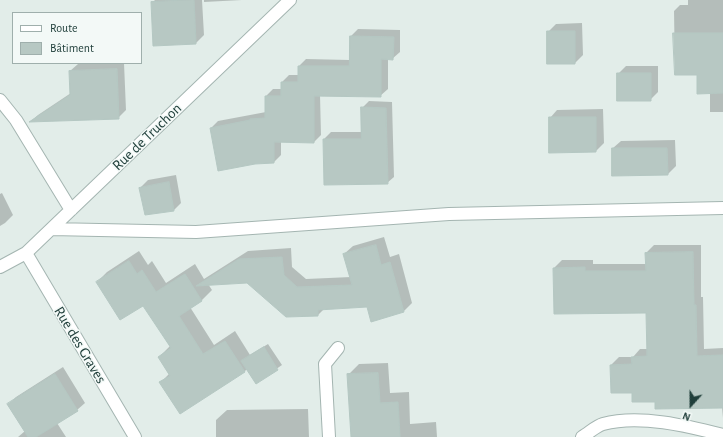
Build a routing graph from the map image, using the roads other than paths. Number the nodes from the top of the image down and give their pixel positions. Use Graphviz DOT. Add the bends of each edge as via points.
graph roads {
  1 [pos="290,0"];
  2 [pos="0,100"];
  3 [pos="723,208"];
  4 [pos="71,210"];
  5 [pos="51,229"];
  6 [pos="26,253"];
  7 [pos="0,267"];
  8 [pos="338,348"];
  9 [pos="723,435"];
  10 [pos="135,437"];
  11 [pos="329,437"];
  12 [pos="582,437"];
  1 -- 4 [label="street, Rue de Truchon"];
  2 -- 4 [label="street" via="16,120"];
  3 -- 5 [label="street" via="448,214 196,232"];
  4 -- 5 [label="street, Rue de Truchon"];
  5 -- 6 [label="street, Rue de Truchon"];
  6 -- 7 [label="street, Rue de Truchon"];
  6 -- 10 [label="street, Rue des Graves"];
  8 -- 11 [label="street" via="324,364"];
  9 -- 12 [label="street" via="657,421 631,420 602,424"];
}
